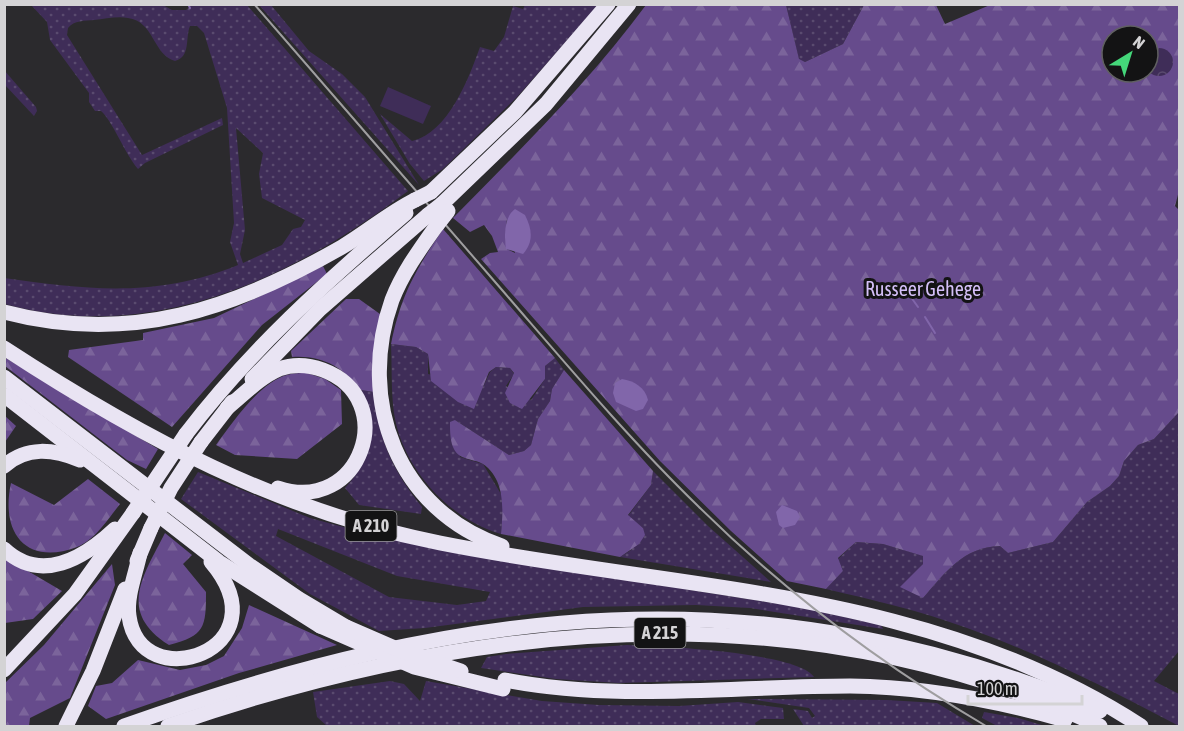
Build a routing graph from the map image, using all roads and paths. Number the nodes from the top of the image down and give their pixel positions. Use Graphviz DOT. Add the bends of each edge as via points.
graph roads {
  1 [pos="608,4"];
  2 [pos="629,4"];
  3 [pos="440,202"];
  4 [pos="424,211"];
  5 [pos="4,312"];
  6 [pos="4,348"];
  7 [pos="4,378"];
  8 [pos="4,395"];
  9 [pos="227,408"];
  10 [pos="201,464"];
  11 [pos="4,466"];
  12 [pos="100,471"];
  13 [pos="132,513"];
  14 [pos="180,533"];
  15 [pos="4,549"];
  16 [pos="140,553"];
  17 [pos="548,561"];
  18 [pos="4,670"];
  19 [pos="504,685"];
  20 [pos="66,726"];
  21 [pos="124,726"];
  22 [pos="168,726"];
  23 [pos="1086,726"];
  24 [pos="1100,726"];
  25 [pos="1136,726"];
  26 [pos="1141,726"];
  1 -- 3 [label="highway"];
  2 -- 3 [label="highway" via="553,96"];
  3 -- 4 [label="highway, bridge"];
  4 -- 5 [label="highway" via="248,295 196,312 102,326 62,324"];
  4 -- 9 [label="highway" via="304,325"];
  4 -- 13 [label="highway, bridge" via="275,330 219,391"];
  4 -- 17 [label="highway" via="384,328 381,390 391,441 414,484 448,518 487,540"];
  6 -- 10 [label="highway, A 210" via="113,417"];
  7 -- 19 [label="highway, bridge" via="298,599 346,627 423,659"];
  8 -- 12 [label="highway"];
  9 -- 10 [label="highway" via="277,370 298,365 319,368 342,381 354,394 364,416 364,442 346,476 312,493 288,491"];
  9 -- 16 [label="highway, bridge" via="171,489"];
  10 -- 17 [label="highway, A 210" via="343,518 440,543"];
  11 -- 12 [label="highway" via="23,453 46,451 70,456"];
  12 -- 14 [label="highway"];
  13 -- 15 [label="highway" via="93,547 67,563 37,566"];
  13 -- 18 [label="highway" via="75,594"];
  14 -- 16 [label="highway" via="223,576 232,596 232,617 225,634 214,647 196,657 178,660 158,655 141,643 132,629 128,605"];
  14 -- 19 [label="highway, bridge" via="320,627 414,667"];
  16 -- 20 [label="highway"];
  17 -- 26 [label="highway, A 210" via="762,592 890,619 1021,664"];
  19 -- 23 [label="highway" via="576,697 611,691 851,686 912,690 1001,703"];
  21 -- 25 [label="highway, A 215" via="297,670 415,643 520,626 680,618 808,628 906,647 990,670"];
  22 -- 24 [label="highway, A 215" via="331,676 440,653 521,641 632,633 755,637 863,652 968,677"];
}
